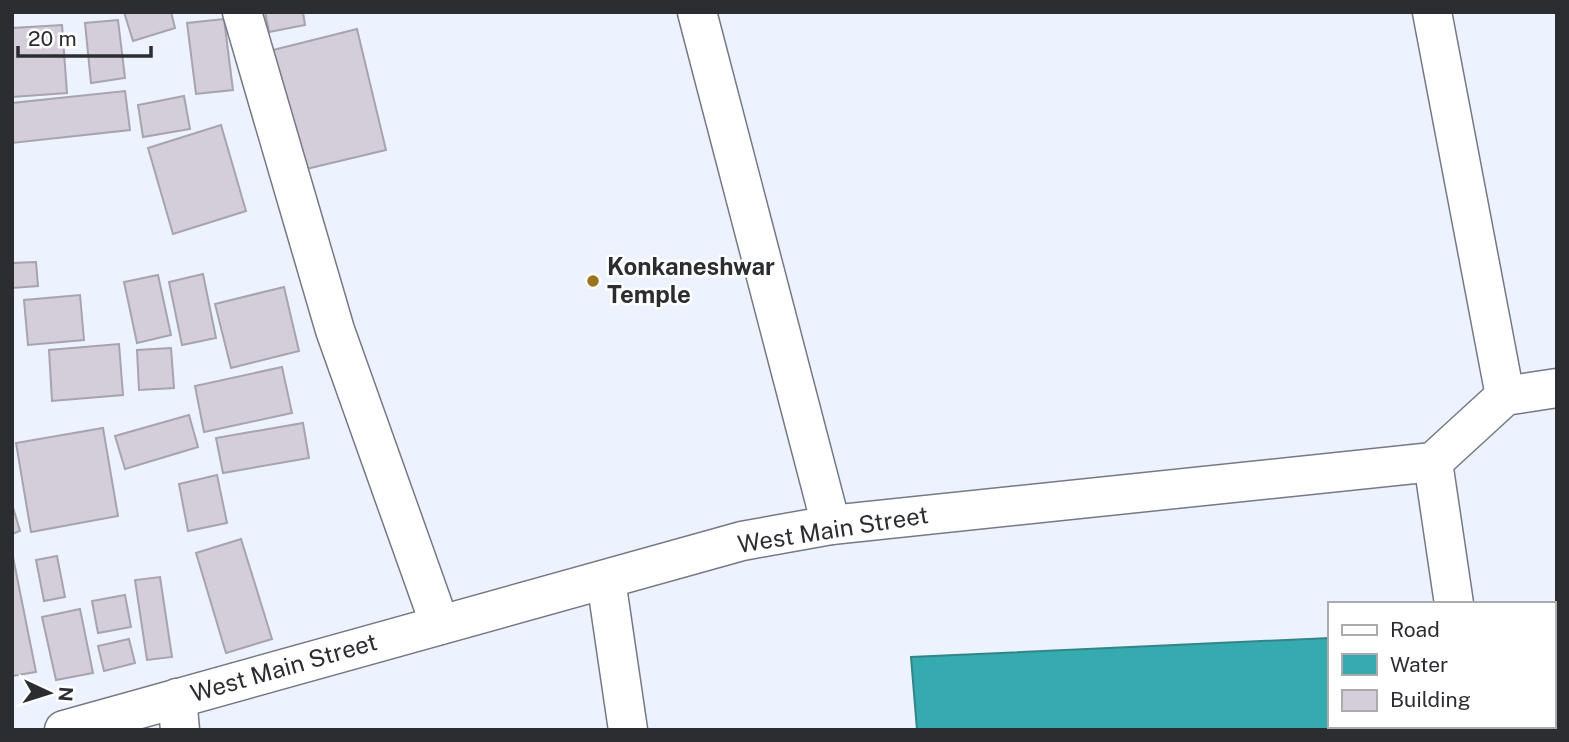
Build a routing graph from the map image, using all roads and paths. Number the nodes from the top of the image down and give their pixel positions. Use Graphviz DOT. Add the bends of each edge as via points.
graph roads {
  1 [pos="242,12"];
  2 [pos="697,12"];
  3 [pos="1432,12"];
  4 [pos="1557,388"];
  5 [pos="1506,396"];
  6 [pos="1433,462"];
  7 [pos="831,525"];
  8 [pos="606,580"];
  9 [pos="1454,602"];
  10 [pos="440,625"];
  11 [pos="179,714"];
  12 [pos="64,730"];
  13 [pos="628,730"];
  1 -- 10 [label="street" via="335,330"];
  2 -- 7 [label="street"];
  3 -- 5 [label="street"];
  4 -- 5 [label="street"];
  5 -- 6 [label="street"];
  6 -- 7 [label="street, West Main Street"];
  6 -- 9 [label="street"];
  7 -- 8 [label="street, West Main Street" via="742,541"];
  8 -- 10 [label="street, West Main Street"];
  8 -- 13 [label="street"];
  10 -- 11 [label="street, West Main Street"];
  11 -- 12 [label="street, West Main Street"];
}
